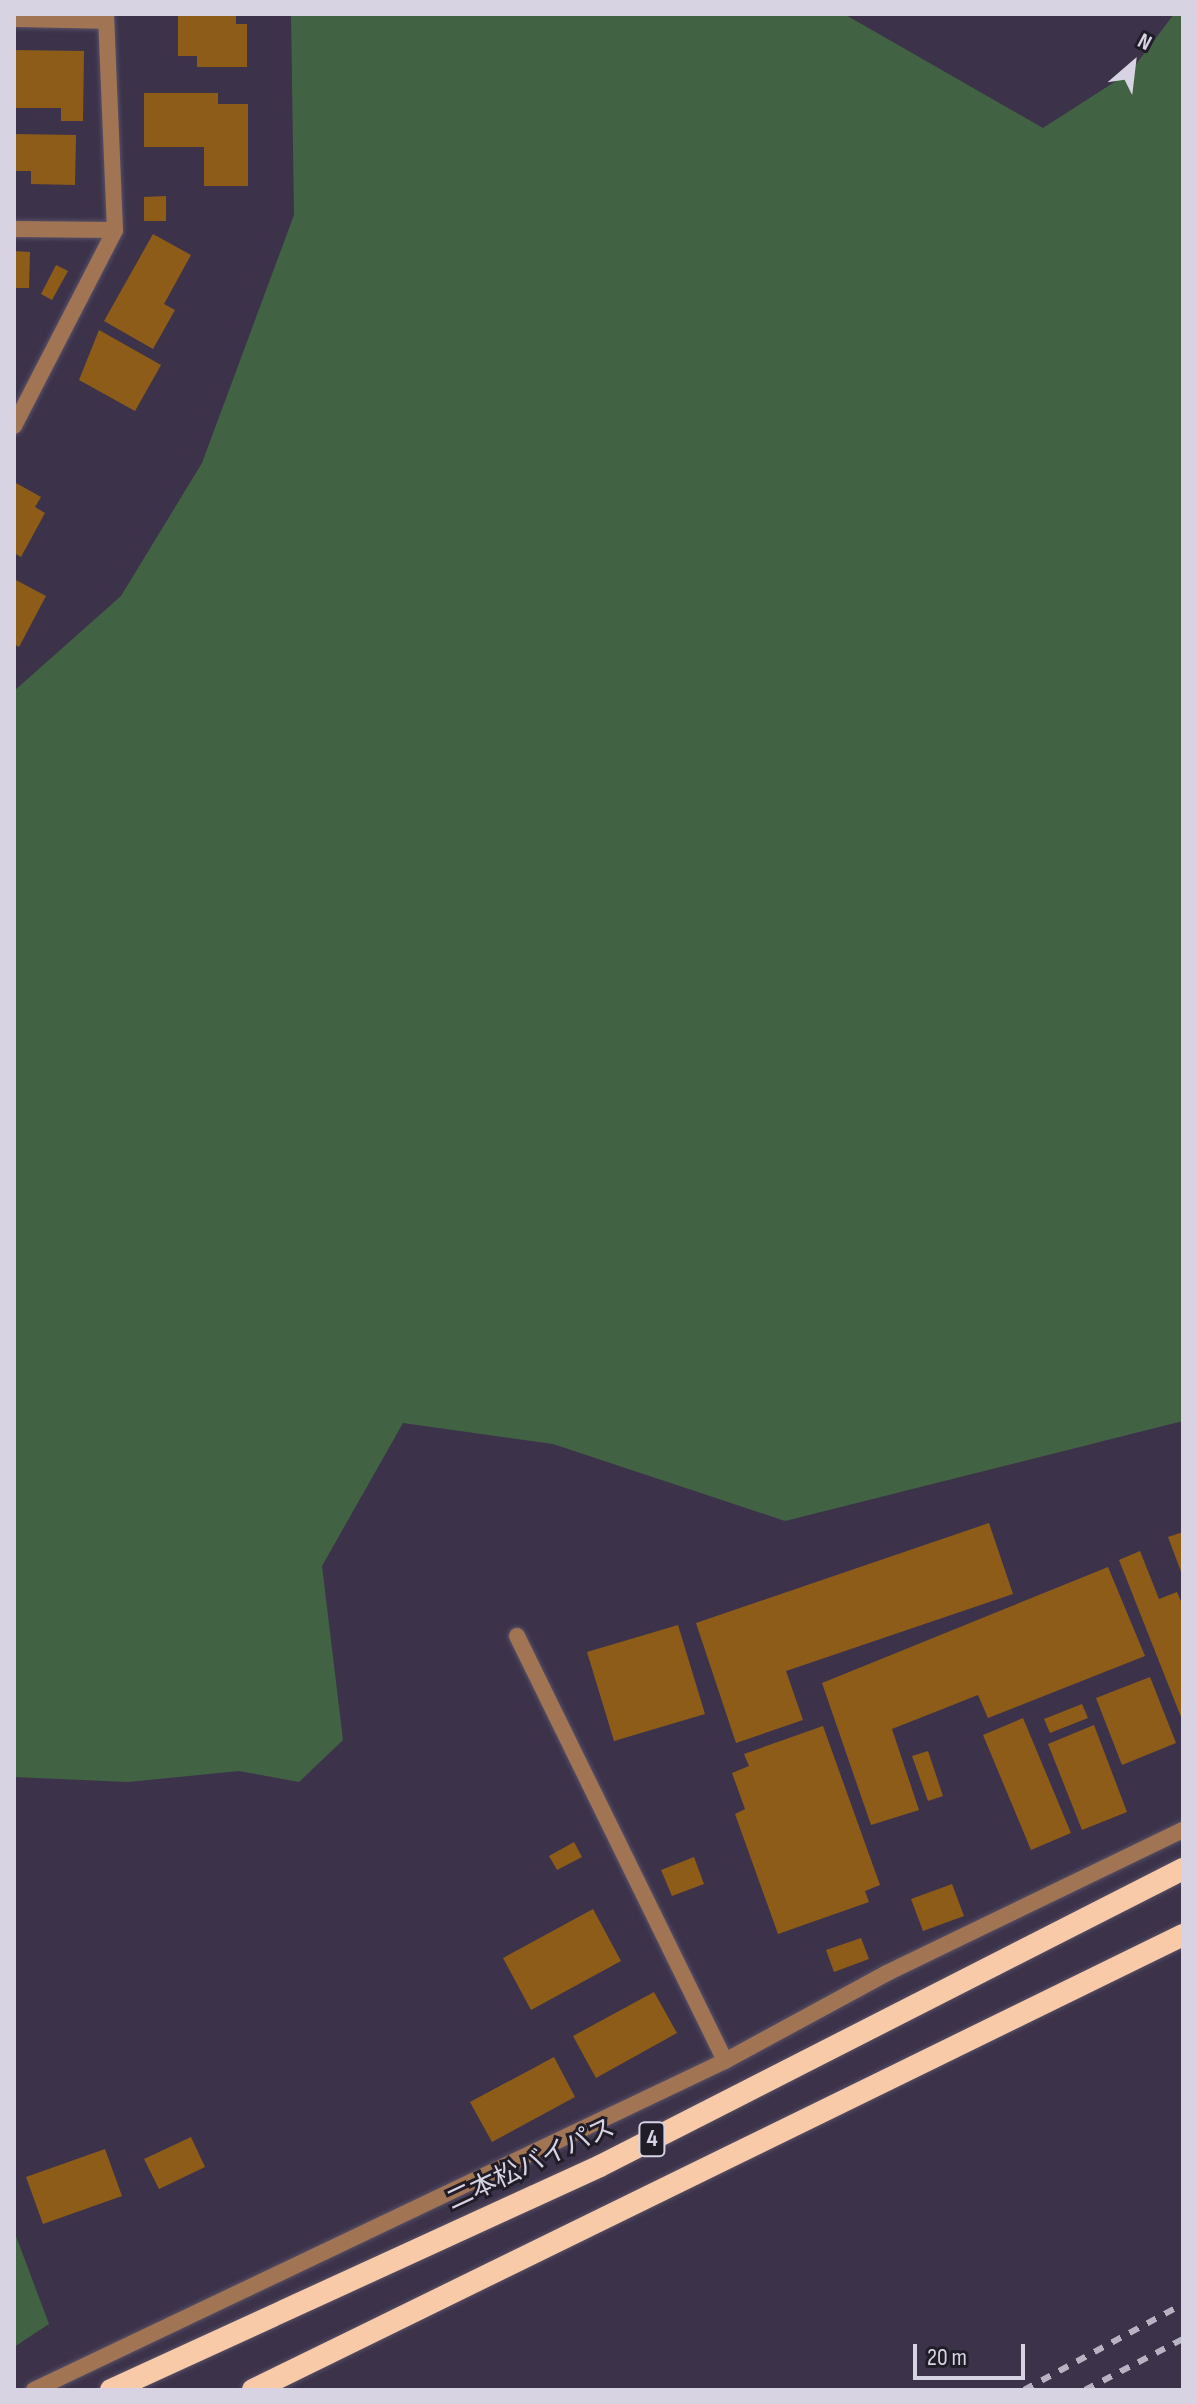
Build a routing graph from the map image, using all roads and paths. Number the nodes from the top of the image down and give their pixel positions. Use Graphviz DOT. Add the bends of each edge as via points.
graph roads {
  1 [pos="106,17"];
  2 [pos="14,19"];
  3 [pos="14,229"];
  4 [pos="115,230"];
  5 [pos="14,426"];
  6 [pos="517,1636"];
  7 [pos="1183,1830"];
  8 [pos="1183,1869"];
  9 [pos="1183,1935"];
  10 [pos="725,2061"];
  11 [pos="34,2390"];
  12 [pos="111,2390"];
  13 [pos="253,2390"];
  1 -- 2 [label="street"];
  1 -- 4 [label="street"];
  3 -- 4 [label="street"];
  4 -- 5 [label="street"];
  6 -- 10 [label="street"];
  7 -- 10 [label="street" via="887,1973"];
  8 -- 12 [label="highway, 二本松バイパス / 4" via="600,2166"];
  9 -- 13 [label="highway, 4"];
  10 -- 11 [label="street"];
}
